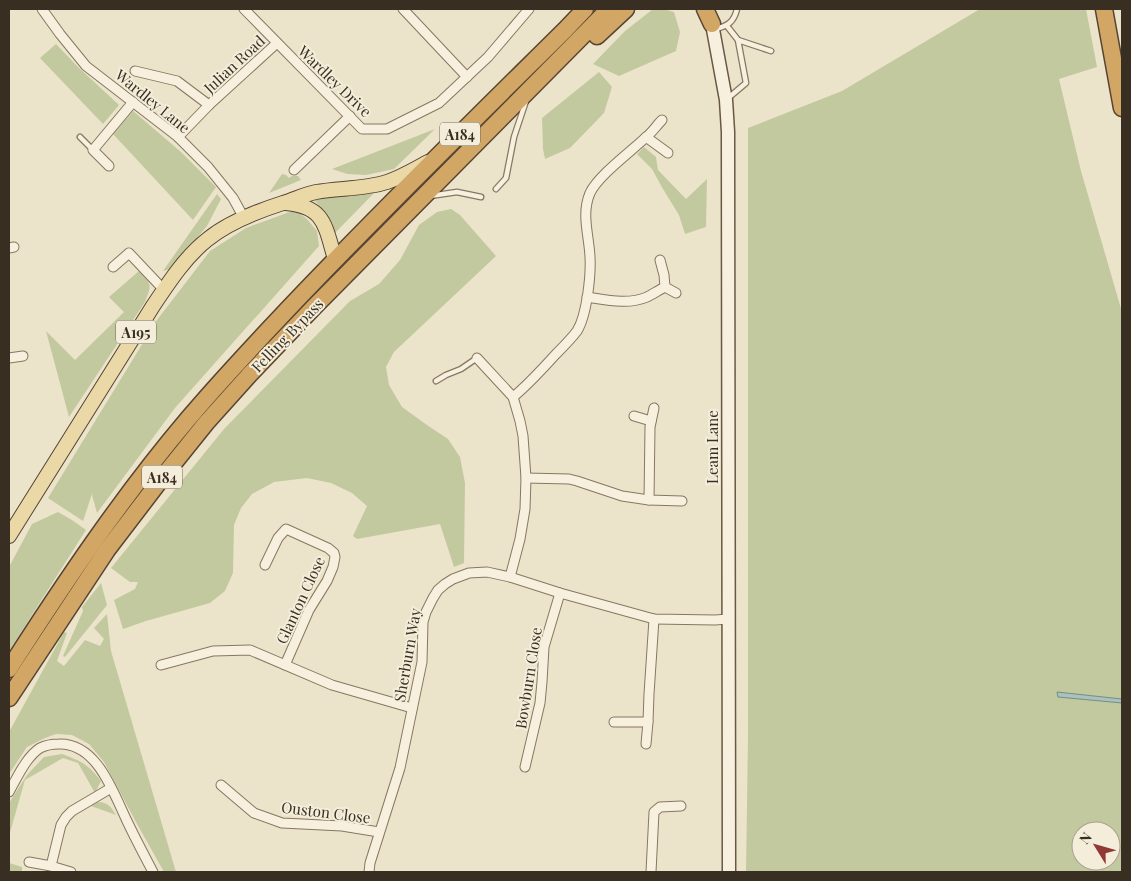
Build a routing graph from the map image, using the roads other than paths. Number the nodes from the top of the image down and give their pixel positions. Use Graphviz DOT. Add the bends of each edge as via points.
graph roads {
  1 [pos="42,9"];
  2 [pos="244,9"];
  3 [pos="403,9"];
  4 [pos="529,9"];
  5 [pos="585,9"];
  6 [pos="609,9"];
  7 [pos="626,9"];
  8 [pos="705,9"];
  9 [pos="737,9"];
  10 [pos="1104,9"];
  11 [pos="716,22"];
  12 [pos="738,40"];
  13 [pos="277,43"];
  14 [pos="771,51"];
  15 [pos="549,70"];
  16 [pos="135,71"];
  17 [pos="467,77"];
  18 [pos="530,88"];
  19 [pos="726,100"];
  20 [pos="133,102"];
  21 [pos="209,105"];
  22 [pos="1122,108"];
  23 [pos="350,116"];
  24 [pos="662,120"];
  25 [pos="80,137"];
  26 [pos="178,137"];
  27 [pos="646,137"];
  28 [pos="93,150"];
  29 [pos="668,153"];
  30 [pos="438,157"];
  31 [pos="109,166"];
  32 [pos="294,170"];
  33 [pos="496,189"];
  34 [pos="422,197"];
  35 [pos="480,197"];
  36 [pos="283,203"];
  37 [pos="244,218"];
  38 [pos="335,259"];
  39 [pos="660,260"];
  40 [pos="113,267"];
  41 [pos="665,287"];
  42 [pos="164,290"];
  43 [pos="676,293"];
  44 [pos="587,296"];
  45 [pos="23,356"];
  46 [pos="9,358"];
  47 [pos="477,358"];
  48 [pos="436,381"];
  49 [pos="513,397"];
  50 [pos="654,408"];
  51 [pos="634,416"];
  52 [pos="651,421"];
  53 [pos="526,478"];
  54 [pos="649,500"];
  55 [pos="682,501"];
  56 [pos="13,520"];
  57 [pos="9,536"];
  58 [pos="265,565"];
  59 [pos="510,577"];
  60 [pos="560,593"];
  61 [pos="654,619"];
  62 [pos="728,619"];
  63 [pos="161,665"];
  64 [pos="285,665"];
  65 [pos="9,669"];
  66 [pos="9,698"];
  67 [pos="412,708"];
  68 [pos="614,722"];
  69 [pos="648,722"];
  70 [pos="646,744"];
  71 [pos="525,767"];
  72 [pos="221,785"];
  73 [pos="111,788"];
  74 [pos="9,792"];
  75 [pos="681,806"];
  76 [pos="379,832"];
  77 [pos="29,862"];
  78 [pos="51,866"];
  79 [pos="72,872"];
  80 [pos="153,872"];
  81 [pos="369,872"];
  82 [pos="651,872"];
  83 [pos="729,872"];
  1 -- 20 [label="street, Wardley Lane" via="86,66"];
  2 -- 13 [label="street, Wardley Drive"];
  3 -- 17 [label="street"];
  4 -- 17 [label="street, Wardley Drive"];
  5 -- 30 [label="highway, Felling Bypass / A184"];
  6 -- 15 [label="highway, Felling Bypass / A184"];
  7 -- 15 [label="highway, A184" via="592,40"];
  8 -- 11 [label="highway"];
  9 -- 11 [label="lane" via="736,15"];
  10 -- 22 [label="highway"];
  11 -- 12 [label="lane"];
  11 -- 19 [label="main road, Leam Lane"];
  12 -- 14 [label="lane"];
  12 -- 19 [label="lane" via="746,83"];
  13 -- 21 [label="street, Julian Road"];
  13 -- 23 [label="street, Wardley Drive"];
  15 -- 18 [label="highway, Felling Bypass / A184"];
  16 -- 21 [label="street, Julian Road" via="177,81"];
  17 -- 23 [label="street, Wardley Drive" via="438,103 387,129 362,129"];
  18 -- 33 [label="lane" via="514,137 506,178"];
  18 -- 34 [label="highway, Felling Bypass / A184"];
  19 -- 62 [label="main road, Leam Lane"];
  20 -- 26 [label="street, Wardley Lane"];
  20 -- 28 [label="street"];
  21 -- 26 [label="street, Julian Road"];
  23 -- 32 [label="street"];
  24 -- 27 [label="street"];
  25 -- 28 [label="lane"];
  26 -- 37 [label="street, Wardley Lane" via="208,167 233,198"];
  27 -- 29 [label="street"];
  27 -- 44 [label="street" via="596,182 589,195 585,213 590,255"];
  28 -- 31 [label="street"];
  30 -- 36 [label="main road, A195" via="386,182 313,192"];
  30 -- 38 [label="highway, Felling Bypass / A184"];
  34 -- 35 [label="lane" via="457,192"];
  34 -- 66 [label="highway, Felling Bypass / A184" via="256,367 194,438 107,550"];
  36 -- 37 [label="main road, A195"];
  36 -- 38 [label="main road" via="299,204 317,213 324,224"];
  37 -- 42 [label="main road, A195" via="199,247"];
  38 -- 65 [label="highway, Felling Bypass / A184" via="176,433 75,569"];
  39 -- 41 [label="street"];
  40 -- 42 [label="street" via="129,253"];
  41 -- 43 [label="street"];
  41 -- 44 [label="street" via="638,300"];
  42 -- 56 [label="main road, A195"];
  44 -- 49 [label="street" via="576,332"];
  45 -- 46 [label="street"];
  47 -- 48 [label="lane"];
  47 -- 49 [label="street"];
  49 -- 53 [label="street" via="524,436"];
  50 -- 52 [label="street"];
  51 -- 52 [label="street"];
  52 -- 54 [label="street"];
  53 -- 54 [label="street" via="568,479 612,494"];
  53 -- 59 [label="street" via="524,525"];
  54 -- 55 [label="street"];
  56 -- 57 [label="main road, A195"];
  58 -- 64 [label="street, Glanton Close" via="286,529 328,548 336,557"];
  59 -- 60 [label="street, Sherburn Way"];
  59 -- 67 [label="street, Sherburn Way" via="487,572 469,573 438,590 423,622 422,662"];
  60 -- 61 [label="street, Sherburn Way"];
  60 -- 71 [label="street, Bowburn Close" via="544,647 540,703"];
  61 -- 62 [label="street, Sherburn Way"];
  61 -- 69 [label="street"];
  62 -- 83 [label="main road, Leam Lane"];
  63 -- 64 [label="street, Glanton Close" via="212,651 250,650"];
  64 -- 67 [label="street, Glanton Close" via="332,685"];
  67 -- 76 [label="street, Sherburn Way" via="400,768"];
  68 -- 69 [label="street"];
  69 -- 70 [label="street"];
  72 -- 76 [label="street, Ouston Close" via="254,813 282,823 342,826"];
  73 -- 74 [label="street" via="100,768 85,753 57,744 35,752"];
  73 -- 78 [label="street" via="72,810 66,817"];
  73 -- 80 [label="street"];
  75 -- 82 [label="street" via="660,807 654,812"];
  76 -- 81 [label="street, Sherburn Way"];
  77 -- 78 [label="street"];
  78 -- 79 [label="street"];
}
